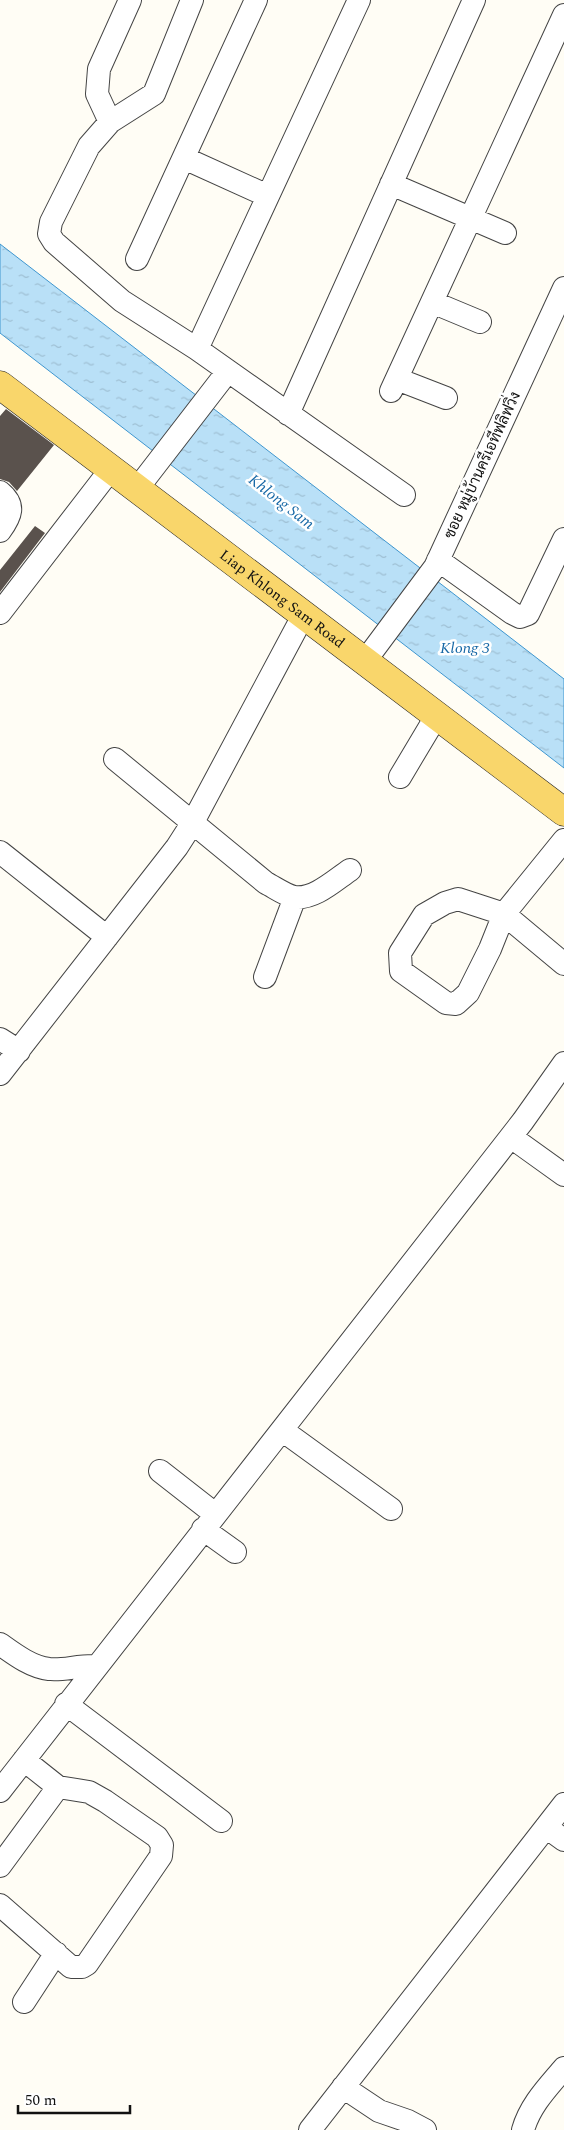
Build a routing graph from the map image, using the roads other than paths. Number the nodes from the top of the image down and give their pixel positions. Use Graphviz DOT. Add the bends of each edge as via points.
graph roads {
  1 [pos="130,0"];
  2 [pos="192,0"];
  3 [pos="256,0"];
  4 [pos="359,0"];
  5 [pos="474,0"];
  6 [pos="564,15"];
  7 [pos="110,122"];
  8 [pos="184,158"];
  9 [pos="391,184"];
  10 [pos="268,196"];
  11 [pos="470,218"];
  12 [pos="505,233"];
  13 [pos="137,258"];
  14 [pos="564,288"];
  15 [pos="432,302"];
  16 [pos="480,322"];
  17 [pos="197,349"];
  18 [pos="222,379"];
  19 [pos="0,385"];
  20 [pos="446,398"];
  21 [pos="288,414"];
  22 [pos="111,469"];
  23 [pos="137,489"];
  24 [pos="0,492"];
  25 [pos="404,495"];
  26 [pos="0,531"];
  27 [pos="564,539"];
  28 [pos="436,563"];
  29 [pos="0,613"];
  30 [pos="304,614"];
  31 [pos="365,661"];
  32 [pos="437,715"];
  33 [pos="115,759"];
  34 [pos="400,777"];
  35 [pos="564,812"];
  36 [pos="193,822"];
  37 [pos="564,840"];
  38 [pos="0,852"];
  39 [pos="350,870"];
  40 [pos="294,897"];
  41 [pos="504,914"];
  42 [pos="107,937"];
  43 [pos="564,964"];
  44 [pos="265,977"];
  45 [pos="0,1038"];
  46 [pos="19,1051"];
  47 [pos="564,1063"];
  48 [pos="0,1073"];
  49 [pos="511,1137"];
  50 [pos="564,1174"];
  51 [pos="282,1430"];
  52 [pos="160,1471"];
  53 [pos="391,1509"];
  54 [pos="209,1522"];
  55 [pos="236,1552"];
  56 [pos="0,1644"];
  57 [pos="96,1666"];
  58 [pos="66,1704"];
  59 [pos="24,1760"];
  60 [pos="58,1786"];
  61 [pos="0,1791"];
  62 [pos="564,1804"];
  63 [pos="221,1821"];
  64 [pos="546,1827"];
  65 [pos="564,1840"];
  66 [pos="0,1866"];
  67 [pos="0,1905"];
  68 [pos="56,1953"];
  69 [pos="24,2002"];
  70 [pos="564,2068"];
  71 [pos="343,2087"];
  72 [pos="310,2130"];
  73 [pos="425,2130"];
  74 [pos="524,2130"];
  1 -- 7 [label="street" via="99,69 97,94"];
  2 -- 7 [label="street" via="154,94"];
  3 -- 8 [label="street"];
  4 -- 10 [label="street"];
  5 -- 9 [label="street"];
  6 -- 11 [label="street"];
  7 -- 17 [label="street" via="89,146 51,222 49,234 54,242 122,301"];
  8 -- 10 [label="street"];
  8 -- 13 [label="street"];
  9 -- 11 [label="street"];
  9 -- 21 [label="street"];
  10 -- 17 [label="street"];
  11 -- 12 [label="street"];
  11 -- 15 [label="street"];
  14 -- 28 [label="street, ซอย หมู่บ้านครีเอทีฟลิฟวิ่ง"];
  15 -- 16 [label="street"];
  15 -- 20 [label="street" via="394,385"];
  17 -- 18 [label="street"];
  18 -- 21 [label="street"];
  18 -- 23 [label="street"];
  19 -- 22 [label="main road, Liap Khlong Sam Road"];
  21 -- 25 [label="street"];
  22 -- 23 [label="main road, Liap Khlong Sam Road"];
  22 -- 29 [label="street"];
  23 -- 30 [label="main road, Liap Khlong Sam Road"];
  24 -- 26 [label="street" via="8,498 11,507 10,518"];
  27 -- 28 [label="street" via="528,614 520,616"];
  28 -- 31 [label="street, ซอย หมู่บ้านครีเอทีฟลิฟวิ่ง"];
  30 -- 31 [label="main road, Liap Khlong Sam Road"];
  30 -- 36 [label="street"];
  31 -- 32 [label="main road, Liap Khlong Sam Road"];
  32 -- 34 [label="street"];
  32 -- 35 [label="main road, Liap Khlong Sam Road"];
  33 -- 36 [label="street"];
  36 -- 40 [label="street" via="266,883"];
  36 -- 42 [label="street"];
  37 -- 41 [label="street"];
  38 -- 42 [label="street"];
  39 -- 40 [label="street" via="310,895"];
  40 -- 44 [label="street"];
  41 -- 41 [label="street" via="468,993 456,1004 446,1003 401,971 400,952 424,916 445,903 458,899"];
  41 -- 43 [label="street"];
  42 -- 46 [label="street"];
  45 -- 46 [label="street"];
  46 -- 48 [label="street"];
  47 -- 49 [label="street"];
  49 -- 50 [label="street"];
  49 -- 51 [label="street"];
  51 -- 53 [label="street"];
  51 -- 54 [label="street"];
  52 -- 54 [label="street"];
  54 -- 55 [label="street"];
  54 -- 57 [label="street"];
  56 -- 57 [label="street" via="30,1664 49,1670"];
  57 -- 58 [label="street"];
  58 -- 59 [label="street"];
  58 -- 63 [label="street"];
  59 -- 60 [label="street"];
  59 -- 61 [label="street"];
  60 -- 66 [label="street"];
  60 -- 68 [label="street" via="89,1792 105,1800 157,1837 162,1845 161,1856 87,1964 71,1966"];
  62 -- 64 [label="street"];
  64 -- 65 [label="street"];
  64 -- 71 [label="street"];
  67 -- 68 [label="street"];
  68 -- 69 [label="street"];
  70 -- 74 [label="street" via="537,2100"];
  71 -- 72 [label="street"];
  71 -- 73 [label="street" via="379,2111 408,2120"];
}
